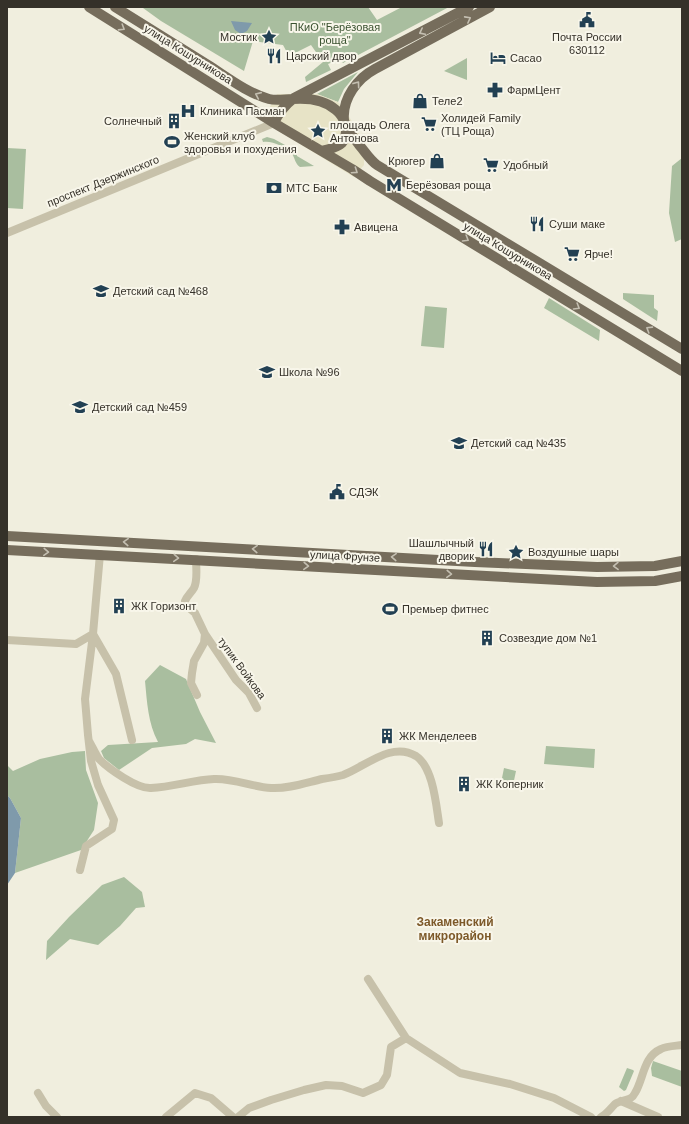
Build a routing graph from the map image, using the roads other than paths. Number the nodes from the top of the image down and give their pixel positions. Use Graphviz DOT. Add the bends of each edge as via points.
graph roads {
  1 [pos="89,7"];
  2 [pos="115,7"];
  3 [pos="469,7"];
  4 [pos="490,7"];
  5 [pos="294,98"];
  6 [pos="344,120"];
  7 [pos="274,122"];
  8 [pos="322,151"];
  9 [pos="7,233"];
  10 [pos="682,349"];
  11 [pos="682,371"];
  12 [pos="7,536"];
  13 [pos="7,550"];
  14 [pos="100,554"];
  15 [pos="365,556"];
  16 [pos="427,559"];
  17 [pos="196,560"];
  18 [pos="682,561"];
  19 [pos="365,570"];
  20 [pos="427,573"];
  21 [pos="682,576"];
  22 [pos="93,634"];
  23 [pos="204,634"];
  24 [pos="7,640"];
  25 [pos="197,695"];
  26 [pos="257,708"];
  27 [pos="132,740"];
  28 [pos="89,741"];
  29 [pos="439,823"];
  30 [pos="80,870"];
  31 [pos="368,979"];
  32 [pos="406,1038"];
  33 [pos="682,1045"];
  34 [pos="38,1093"];
  35 [pos="621,1101"];
  36 [pos="57,1117"];
  37 [pos="166,1117"];
  38 [pos="233,1117"];
  39 [pos="238,1117"];
  40 [pos="592,1117"];
  41 [pos="601,1117"];
  42 [pos="658,1117"];
  1 -- 7 [label="main road, улица Кошурникова, one-way"];
  5 -- 2 [label="main road, улица Кошурникова, one-way" via="274,100 260,96"];
  3 -- 5 [label="main road, one-way"];
  6 -- 4 [label="main road, one-way" via="350,94 368,73"];
  5 -- 6 [label="main road" via="309,98 326,103 337,110"];
  5 -- 7 [label="main road" via="279,112"];
  6 -- 8 [label="main road" via="346,128 342,143"];
  10 -- 6 [label="main road, улица Кошурникова, one-way" via="371,161"];
  7 -- 8 [label="main road"];
  7 -- 9 [label="street, проспект Дзержинского"];
  8 -- 11 [label="main road, улица Кошурникова, one-way"];
  15 -- 12 [label="main road, улица Фрунзе, one-way"];
  13 -- 14 [label="main road, улица Фрунзе, one-way"];
  14 -- 17 [label="main road, улица Фрунзе, one-way"];
  14 -- 22 [label="street"];
  16 -- 15 [label="main road, улица Фрунзе, one-way"];
  15 -- 19 [label="main road"];
  18 -- 16 [label="main road, улица Фрунзе, one-way" via="655,566 597,567"];
  16 -- 20 [label="main road"];
  17 -- 19 [label="main road, улица Фрунзе, one-way"];
  17 -- 23 [label="street" via="195,583 185,601 195,613"];
  19 -- 20 [label="main road, улица Фрунзе"];
  20 -- 21 [label="main road, улица Фрунзе, one-way" via="597,582 655,580"];
  22 -- 24 [label="street" via="76,644"];
  22 -- 27 [label="street" via="116,674"];
  22 -- 28 [label="street" via="85,698"];
  23 -- 25 [label="street, тупик Войкова" via="204,643 194,661 192,673 191,683"];
  23 -- 26 [label="street, тупик Войкова" via="236,680 249,693"];
  28 -- 29 [label="street" via="99,759 127,780 138,786 150,788 224,778 271,788 284,787 342,775 384,755 396,751 406,752 416,756 427,769"];
  28 -- 30 [label="street" via="91,761 98,785 114,820 112,829 86,846"];
  31 -- 32 [label="street"];
  32 -- 39 [label="street" via="391,1048 387,1076 381,1086 363,1093 342,1086 326,1085 270,1100 249,1108"];
  32 -- 40 [label="street" via="460,1073 510,1084 554,1098"];
  33 -- 35 [label="street" via="660,1049 651,1056 635,1093 626,1101"];
  34 -- 36 [label="street"];
  35 -- 41 [label="street"];
  35 -- 42 [label="street"];
  37 -- 38 [label="street" via="195,1093 211,1098"];
}
